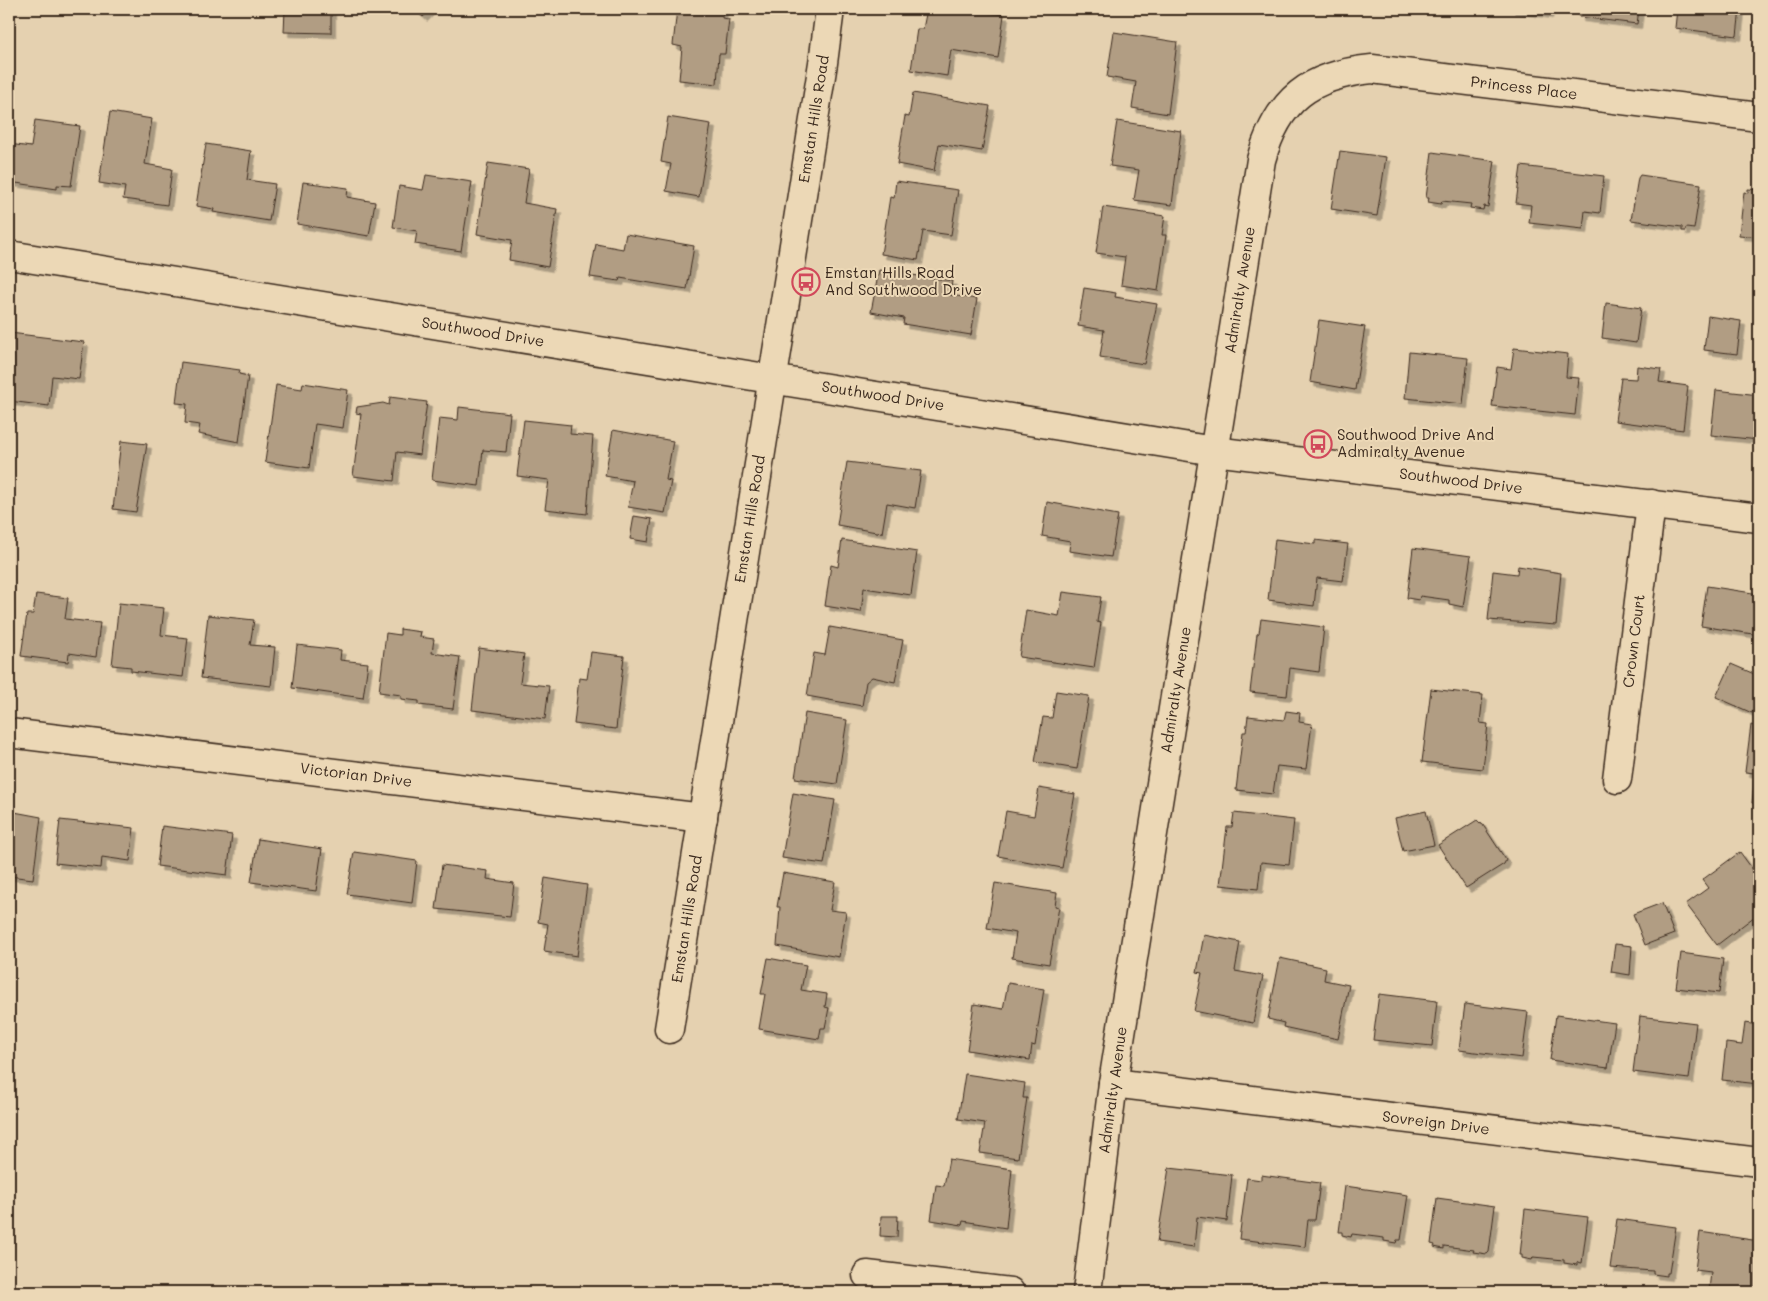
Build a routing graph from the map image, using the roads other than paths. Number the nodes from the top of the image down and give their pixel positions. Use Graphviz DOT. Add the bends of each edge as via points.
graph roads {
  1 [pos="830,9"];
  2 [pos="1294,98"];
  3 [pos="1759,117"];
  4 [pos="9,255"];
  5 [pos="773,378"];
  6 [pos="1214,450"];
  7 [pos="1651,504"];
  8 [pos="1759,518"];
  9 [pos="9,733"];
  10 [pos="1617,779"];
  11 [pos="703,818"];
  12 [pos="669,1029"];
  13 [pos="1113,1083"];
  14 [pos="1759,1162"];
  15 [pos="867,1275"];
  16 [pos="1010,1292"];
  17 [pos="1087,1292"];
  1 -- 5 [label="street, Emstan Hills Road"];
  2 -- 3 [label="street, Princess Place" via="1317,82 1344,72 1372,69"];
  2 -- 6 [label="street, Admiralty Avenue" via="1268,136 1261,160"];
  4 -- 5 [label="street, Southwood Drive"];
  5 -- 6 [label="street, Southwood Drive"];
  5 -- 11 [label="street, Emstan Hills Road"];
  6 -- 7 [label="street, Southwood Drive"];
  6 -- 13 [label="street, Admiralty Avenue"];
  7 -- 8 [label="street, Southwood Drive"];
  7 -- 10 [label="street, Crown Court"];
  9 -- 11 [label="street, Victorian Drive"];
  11 -- 12 [label="street, Emstan Hills Road"];
  13 -- 14 [label="street, Sovreign Drive"];
  13 -- 17 [label="street, Admiralty Avenue"];
  15 -- 16 [label="street"];
}
